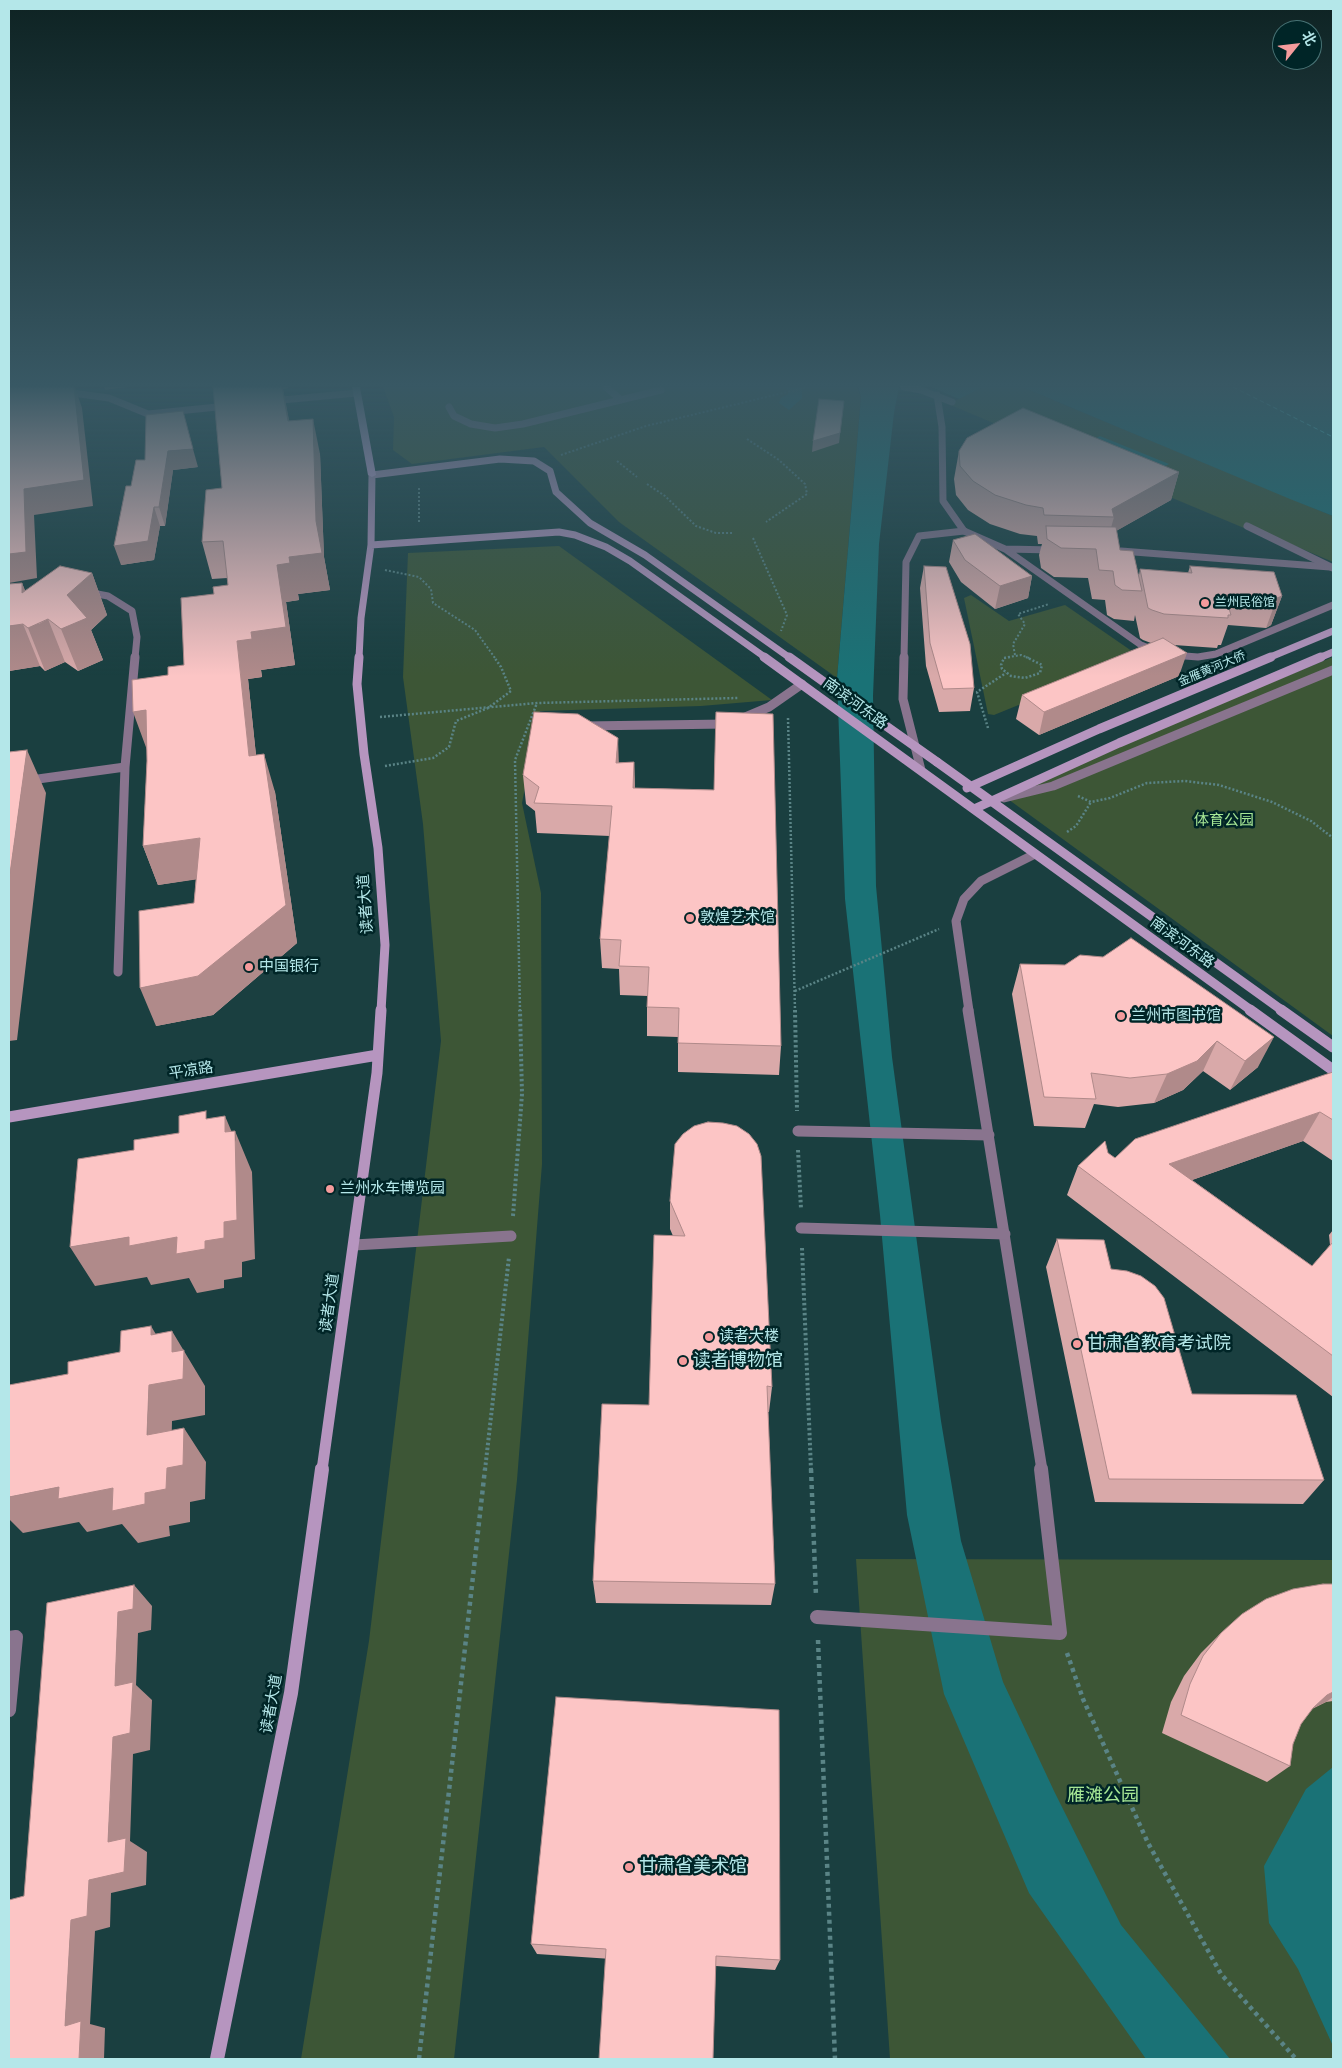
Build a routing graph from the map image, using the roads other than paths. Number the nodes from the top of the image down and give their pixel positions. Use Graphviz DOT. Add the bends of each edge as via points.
graph roads {
  1 [pos="372,484"];
  2 [pos="554,484"];
  3 [pos="942,484"];
  4 [pos="1248,526"];
  5 [pos="964,531"];
  6 [pos="371,545"];
  7 [pos="1005,549"];
  8 [pos="1061,550"];
  9 [pos="1116,550"];
  10 [pos="1332,568"];
  11 [pos="76,590"];
  12 [pos="1333,605"];
  13 [pos="1333,631"];
  14 [pos="1333,652"];
  15 [pos="1333,670"];
  16 [pos="802,684"];
  17 [pos="576,726"];
  18 [pos="125,766"];
  19 [pos="921,770"];
  20 [pos="9,783"];
  21 [pos="970,786"];
  22 [pos="954,795"];
  23 [pos="990,801"];
  24 [pos="974,809"];
  25 [pos="1035,854"];
  26 [pos="118,972"];
  27 [pos="1333,1047"];
  28 [pos="378,1055"];
  29 [pos="1333,1070"];
  30 [pos="9,1117"];
  31 [pos="798,1131"];
  32 [pos="989,1135"];
  33 [pos="802,1228"];
  34 [pos="1005,1234"];
  35 [pos="511,1236"];
  36 [pos="354,1245"];
  37 [pos="817,1617"];
  38 [pos="9,1638"];
  39 [pos="9,1710"];
  40 [pos="217,2059"];
  1 -- 6 [label="main road"];
  2 -- 21 [label="main road, 南滨河东路, bridge" via="556,492 590,523 645,556"];
  3 -- 5 [label="street" via="942,501"];
  4 -- 10 [label="street"];
  5 -- 7 [label="street"];
  5 -- 19 [label="street" via="919,536 906,562 903,699"];
  6 -- 16 [label="main road, 南滨河东路" via="539,532 575,535 630,561"];
  6 -- 28 [label="main road, 读者大道" via="357,684 378,848 385,945"];
  7 -- 8 [label="street"];
  7 -- 12 [label="street" via="1141,645 1158,652 1198,657 1216,654"];
  9 -- 10 [label="street"];
  11 -- 18 [label="street" via="108,596 132,611 137,637"];
  13 -- 21 [label="main road, 金雁黄河大侨" via="1099,728"];
  14 -- 23 [label="main road"];
  15 -- 23 [label="street" via="1053,786"];
  16 -- 17 [label="street" via="769,707 726,724"];
  16 -- 19 [label="main road, 南滨河东路"];
  18 -- 20 [label="street"];
  18 -- 26 [label="street"];
  19 -- 22 [label="main road, 南滨河东路"];
  21 -- 22 [label="main road, 金雁黄河大侨"];
  21 -- 23 [label="main road, 南滨河东路"];
  22 -- 24 [label="main road, 南滨河东路"];
  23 -- 24 [label="main road"];
  23 -- 27 [label="main road, 南滨河东路"];
  24 -- 25 [label="main road, 南滨河东路"];
  25 -- 29 [label="main road, 南滨河东路"];
  25 -- 32 [label="street" via="981,881 964,899 956,921"];
  28 -- 30 [label="main road, 平凉路"];
  28 -- 36 [label="main road, 读者大道"];
  31 -- 32 [label="street"];
  32 -- 34 [label="street"];
  33 -- 34 [label="street"];
  34 -- 37 [label="street" via="1038,1439 1060,1633"];
  35 -- 36 [label="street"];
  36 -- 40 [label="main road, 读者大道" via="291,1693"];
  38 -- 39 [label="street" via="16,1637"];
}
